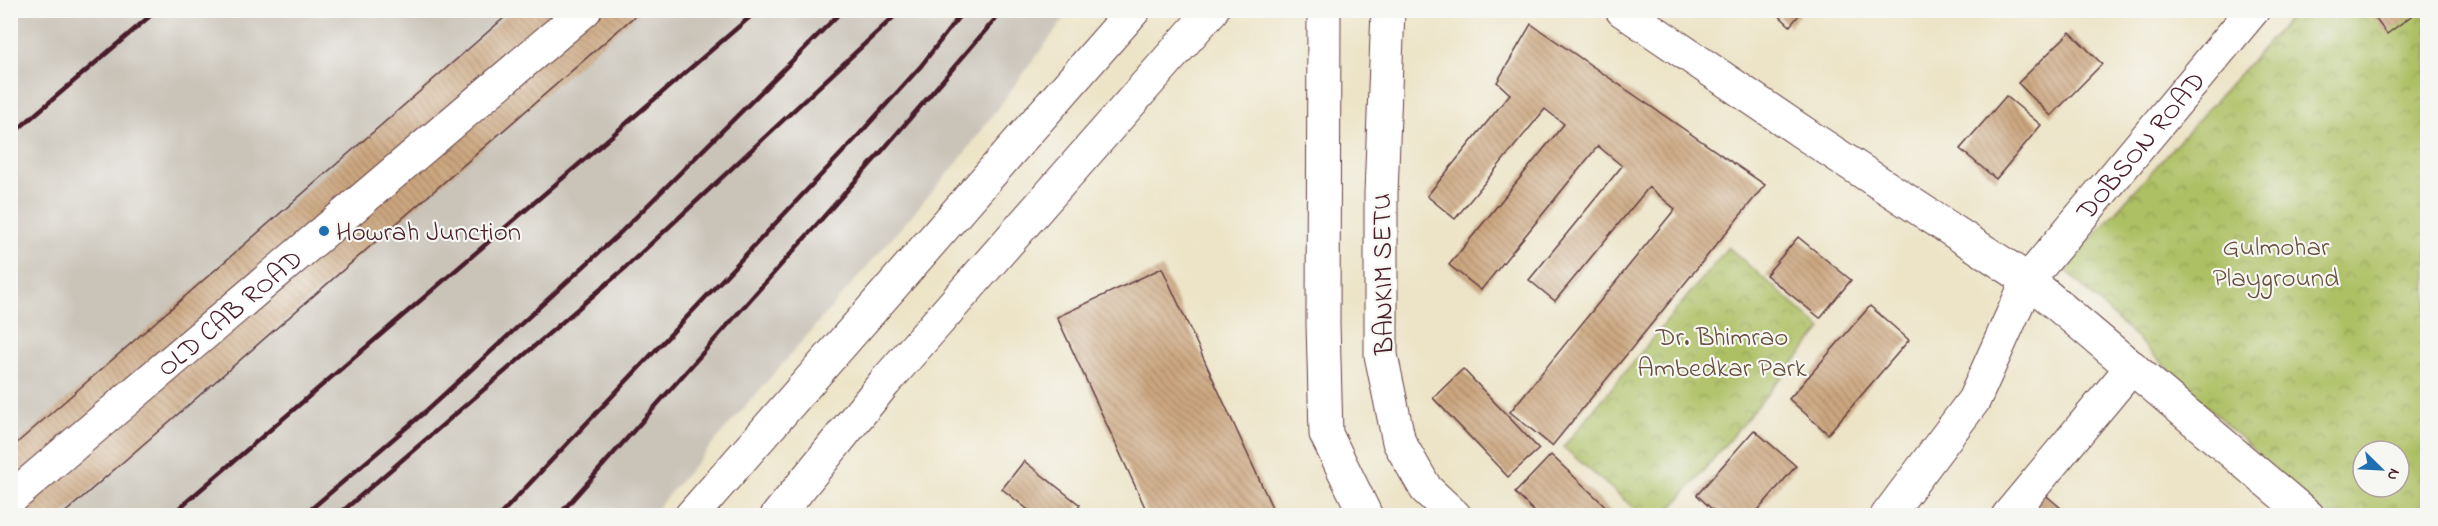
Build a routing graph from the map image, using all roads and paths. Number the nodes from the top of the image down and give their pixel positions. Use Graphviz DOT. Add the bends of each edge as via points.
graph roads {
  1 [pos="585,10"];
  2 [pos="1134,10"];
  3 [pos="1212,10"];
  4 [pos="1324,10"];
  5 [pos="1388,10"];
  6 [pos="1622,10"];
  7 [pos="2253,10"];
  8 [pos="2028,280"];
  9 [pos="2132,367"];
  10 [pos="10,499"];
  11 [pos="691,516"];
  12 [pos="777,516"];
  13 [pos="1366,516"];
  14 [pos="1455,516"];
  15 [pos="1887,516"];
  16 [pos="2008,516"];
  17 [pos="2308,516"];
  1 -- 10 [label="main road, OLD CAB ROAD"];
  2 -- 11 [label="main road"];
  3 -- 12 [label="main road" via="885,382"];
  4 -- 13 [label="main road" via="1326,434"];
  5 -- 14 [label="main road, BANKIM SETU" via="1381,193 1381,355 1399,442 1426,489"];
  6 -- 8 [label="main road"];
  7 -- 8 [label="main road, DOBSON ROAD"];
  8 -- 9 [label="main road"];
  8 -- 15 [label="main road, DOBSON ROAD" via="1974,400"];
  9 -- 16 [label="main road"];
  9 -- 17 [label="main road"];
}
